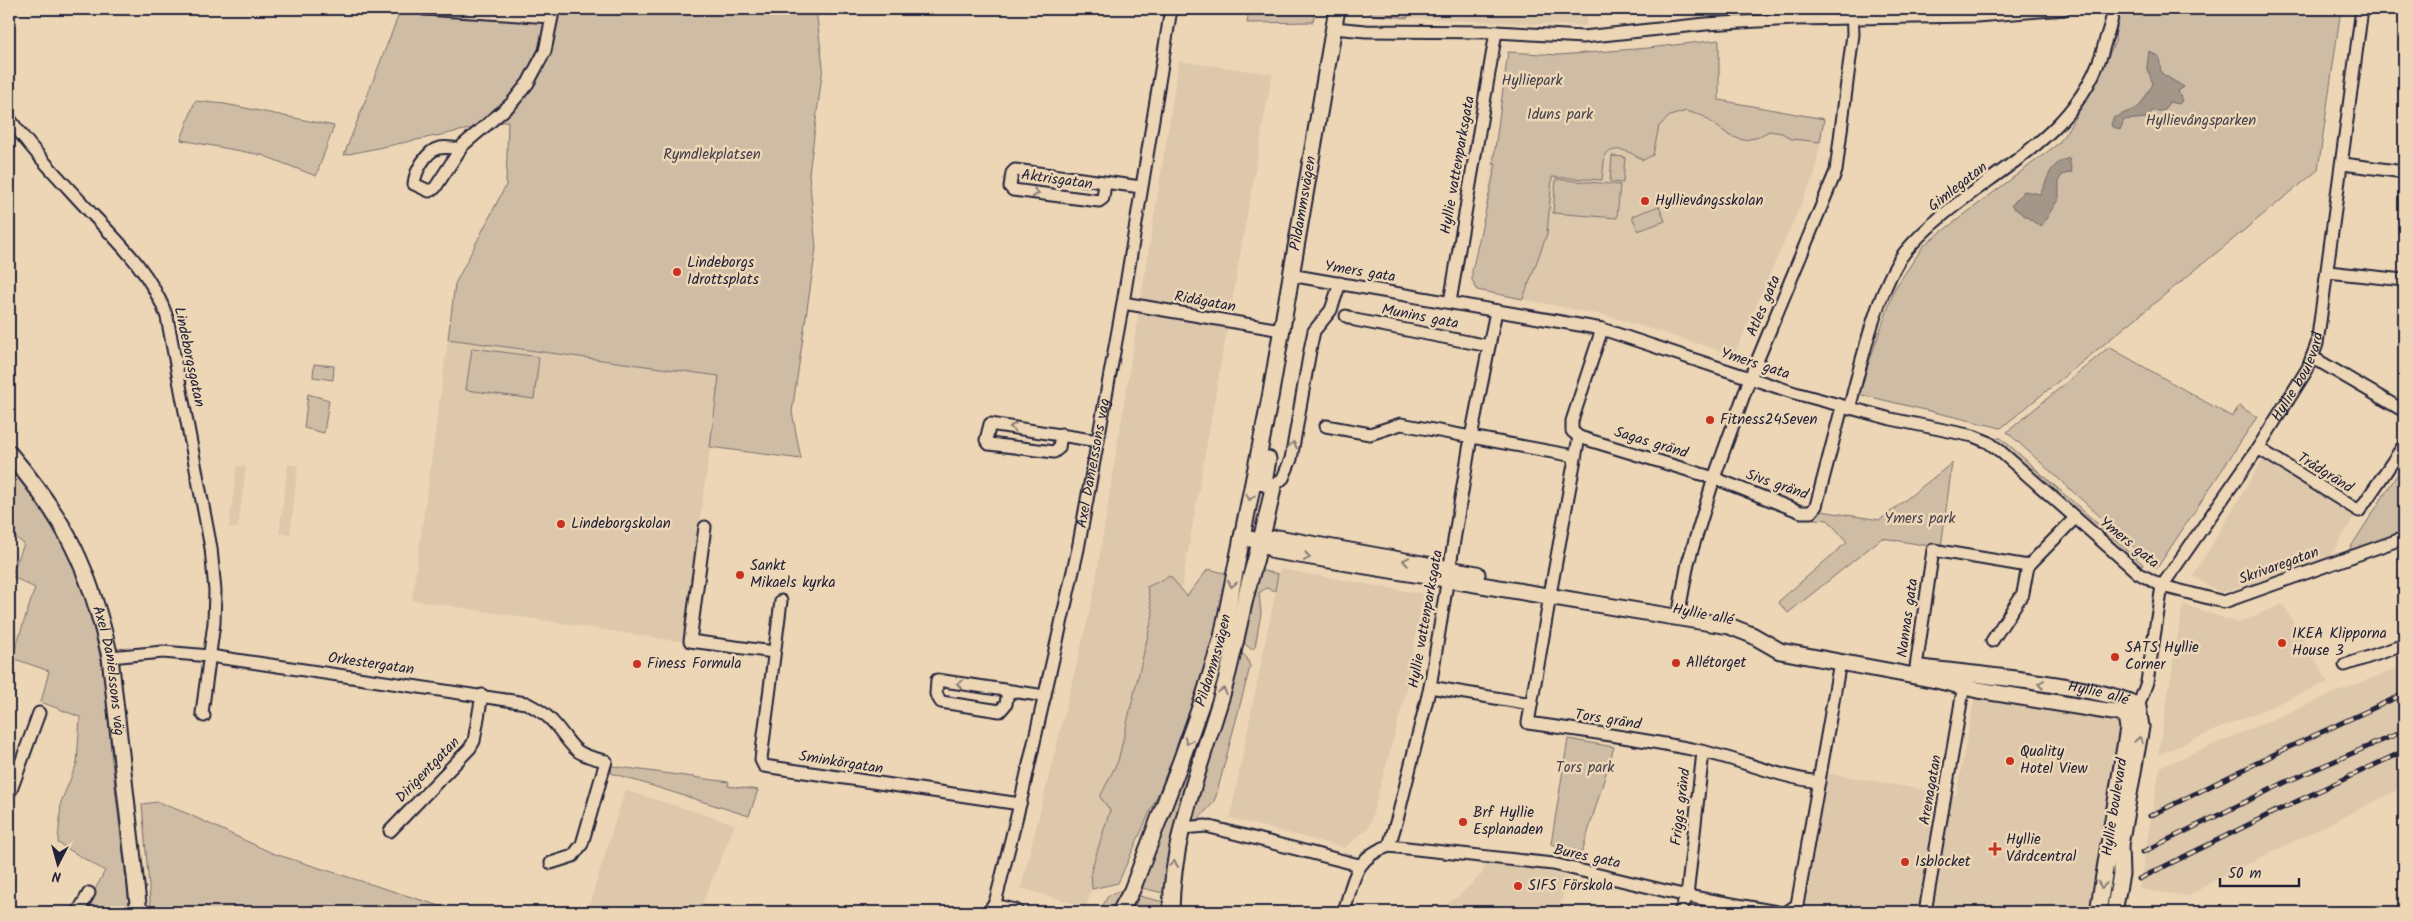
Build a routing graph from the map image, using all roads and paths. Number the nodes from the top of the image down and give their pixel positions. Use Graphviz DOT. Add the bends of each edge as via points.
graph roads {
  1 [pos="424,9"];
  2 [pos="1171,9"];
  3 [pos="1337,9"];
  4 [pos="2065,9"];
  5 [pos="2113,9"];
  6 [pos="2362,9"];
  7 [pos="1852,13"];
  8 [pos="1333,28"];
  9 [pos="1496,32"];
  10 [pos="9,118"];
  11 [pos="460,148"];
  12 [pos="2343,164"];
  13 [pos="2404,172"];
  14 [pos="1105,182"];
  15 [pos="1142,188"];
  16 [pos="2328,272"];
  17 [pos="1290,275"];
  18 [pos="2404,280"];
  19 [pos="1340,283"];
  20 [pos="1450,302"];
  21 [pos="1123,303"];
  22 [pos="1496,310"];
  23 [pos="1346,316"];
  24 [pos="1602,329"];
  25 [pos="1281,330"];
  26 [pos="1490,346"];
  27 [pos="2312,357"];
  28 [pos="1750,378"];
  29 [pos="1270,398"];
  30 [pos="1846,408"];
  31 [pos="2404,411"];
  32 [pos="1326,426"];
  33 [pos="1061,434"];
  34 [pos="1471,437"];
  35 [pos="1579,437"];
  36 [pos="1098,441"];
  37 [pos="2404,445"];
  38 [pos="2258,448"];
  39 [pos="9,453"];
  40 [pos="1574,456"];
  41 [pos="1714,478"];
  42 [pos="1273,488"];
  43 [pos="2075,518"];
  44 [pos="705,527"];
  45 [pos="1242,537"];
  46 [pos="2404,538"];
  47 [pos="1262,542"];
  48 [pos="2028,566"];
  49 [pos="1449,574"];
  50 [pos="2162,586"];
  51 [pos="1550,593"];
  52 [pos="781,601"];
  53 [pos="1679,611"];
  54 [pos="1992,641"];
  55 [pos="2404,645"];
  56 [pos="210,656"];
  57 [pos="774,656"];
  58 [pos="110,657"];
  59 [pos="1840,662"];
  60 [pos="2345,665"];
  61 [pos="1916,667"];
  62 [pos="1965,680"];
  63 [pos="1430,687"];
  64 [pos="1008,691"];
  65 [pos="482,695"];
  66 [pos="1045,696"];
  67 [pos="1531,704"];
  68 [pos="2132,712"];
  69 [pos="39,713"];
  70 [pos="204,716"];
  71 [pos="1703,752"];
  72 [pos="1819,782"];
  73 [pos="10,789"];
  74 [pos="1020,804"];
  75 [pos="1181,828"];
  76 [pos="390,831"];
  77 [pos="1389,846"];
  78 [pos="552,863"];
  79 [pos="1359,865"];
  80 [pos="89,893"];
  81 [pos="1687,896"];
  82 [pos="994,909"];
  83 [pos="78,912"];
  84 [pos="140,912"];
  85 [pos="1015,912"];
  86 [pos="1120,912"];
  87 [pos="1171,912"];
  88 [pos="1344,912"];
  89 [pos="1680,912"];
  90 [pos="1777,912"];
  91 [pos="1788,912"];
  92 [pos="1925,912"];
  93 [pos="2098,912"];
  94 [pos="2114,912"];
  1 -- 11 [label="street" via="552,17 545,51 528,83 511,104"];
  2 -- 15 [label="street, Axel Danielssons väg"];
  3 -- 8 [label="street, Pildammsvägen"];
  4 -- 7 [label="street" via="1976,16"];
  5 -- 30 [label="street, Gimlegatan" via="2101,59 2062,122 1924,232 1904,254 1877,310"];
  6 -- 12 [label="street, Hyllie boulevard"];
  7 -- 9 [label="street" via="1583,37"];
  7 -- 28 [label="street, Atles gata" via="1853,34 1836,171"];
  8 -- 9 [label="street"];
  8 -- 17 [label="street, Pildammsvägen"];
  9 -- 20 [label="street, Hyllie vattenparksgata"];
  10 -- 56 [label="street, Lindeborgsgatan" via="53,172 141,268 161,301 171,337 211,548 215,590"];
  12 -- 13 [label="street"];
  12 -- 16 [label="street, Hyllie boulevard"];
  14 -- 14 [label="street, Aktrisgatan, one-way" via="1015,170 1010,187 1099,201 1103,198"];
  14 -- 15 [label="street, Aktrisgatan"];
  15 -- 21 [label="street, Axel Danielssons väg"];
  16 -- 18 [label="street"];
  16 -- 27 [label="street, Hyllie boulevard" via="2317,344"];
  17 -- 19 [label="street, Ymers gata"];
  17 -- 25 [label="street, Pildammsvägen"];
  19 -- 20 [label="street, Ymers gata"];
  42 -- 19 [label="street, one-way" via="1283,478 1291,459 1314,331 1331,310"];
  20 -- 22 [label="street, Ymers gata"];
  21 -- 25 [label="street, Ridågatan"];
  21 -- 36 [label="street, Axel Danielssons väg"];
  22 -- 24 [label="street, Ymers gata"];
  22 -- 26 [label="street, Hyllie vattenparksgata"];
  23 -- 26 [label="street, Munins gata"];
  24 -- 28 [label="street, Ymers gata"];
  24 -- 35 [label="street" via="1572,421 1572,431"];
  25 -- 29 [label="street, Pildammsvägen"];
  26 -- 34 [label="street, Hyllie vattenparksgata"];
  27 -- 31 [label="street"];
  27 -- 38 [label="street, Hyllie boulevard"];
  28 -- 30 [label="street, Ymers gata"];
  28 -- 41 [label="street, Atles gata"];
  29 -- 42 [label="street, Pildammsvägen" via="1264,483"];
  29 -- 45 [label="street, Pildammsvägen, one-way"];
  30 -- 41 [label="street, Sivs gränd" via="1816,506 1811,512 1801,512"];
  30 -- 43 [label="street, Ymers gata" via="1988,442"];
  32 -- 34 [label="street" via="1370,434 1401,424"];
  33 -- 33 [label="street, one-way" via="990,424 986,440 989,444 1054,452 1059,448"];
  33 -- 36 [label="street"];
  34 -- 40 [label="street"];
  34 -- 49 [label="street, Hyllie vattenparksgata"];
  35 -- 40 [label="street"];
  35 -- 41 [label="street, Sagas gränd"];
  36 -- 66 [label="street, Axel Danielssons väg"];
  37 -- 38 [label="street, Trådgränd" via="2359,511"];
  38 -- 50 [label="street, Hyllie boulevard"];
  39 -- 58 [label="street, Axel Danielssons väg" via="40,491 75,548 90,584"];
  40 -- 51 [label="street"];
  41 -- 53 [label="street, Atles gata" via="1688,563"];
  42 -- 47 [label="street, Pildammsvägen"];
  43 -- 48 [label="street"];
  43 -- 50 [label="street, Ymers gata" via="2138,573"];
  44 -- 57 [label="street" via="690,641"];
  45 -- 47 [label="street, Hyllie allé"];
  45 -- 86 [label="street, Pildammsvägen, one-way" via="1222,637 1204,696 1132,890"];
  46 -- 50 [label="street, Skrivaregatan" via="2224,602"];
  47 -- 49 [label="street, Hyllie allé" via="1275,551"];
  75 -- 47 [label="street, Pildammsvägen, one-way" via="1194,774 1229,668 1246,592"];
  48 -- 54 [label="street" via="2023,593"];
  48 -- 61 [label="street, Nannas gata" via="1933,550"];
  49 -- 51 [label="street, Hyllie allé"];
  49 -- 63 [label="street, Hyllie vattenparksgata"];
  50 -- 68 [label="street, Hyllie boulevard" via="2149,674"];
  51 -- 53 [label="street, Hyllie allé"];
  51 -- 59 [label="street, Hyllie allé" via="1729,626 1780,651"];
  51 -- 67 [label="street, Tors gränd"];
  52 -- 57 [label="street"];
  53 -- 61 [label="street, Hyllie allé" via="1750,625 1794,648"];
  55 -- 60 [label="street"];
  56 -- 58 [label="street, Orkestergatan" via="163,652"];
  56 -- 65 [label="street, Orkestergatan"];
  56 -- 70 [label="street, Lindeborgsgatan"];
  57 -- 74 [label="street, Sminkörgatan" via="761,760 764,766"];
  58 -- 84 [label="street, Axel Danielssons väg"];
  59 -- 62 [label="street, Hyllie allé"];
  59 -- 72 [label="street"];
  61 -- 62 [label="street, Hyllie allé"];
  62 -- 68 [label="street, Hyllie allé"];
  62 -- 92 [label="street, Arenagatan"];
  63 -- 67 [label="street"];
  63 -- 77 [label="street, Hyllie vattenparksgata"];
  64 -- 64 [label="street, one-way" via="937,680 936,694 941,702 1000,711 1006,704"];
  64 -- 66 [label="street"];
  65 -- 76 [label="street, Dirigentgatan" via="470,748"];
  65 -- 78 [label="street, Orkestergatan" via="526,703 548,717 578,752 606,761 582,844 573,856"];
  66 -- 74 [label="street, Axel Danielssons väg"];
  67 -- 71 [label="street, Tors gränd" via="1528,723 1622,736"];
  68 -- 93 [label="street, Hyllie boulevard, one-way"];
  94 -- 68 [label="street, Hyllie boulevard, one-way" via="2121,874 2120,845 2141,727"];
  69 -- 73 [label="street"];
  71 -- 72 [label="street, Friggs gränd" via="1790,778"];
  71 -- 81 [label="street, Friggs gränd"];
  72 -- 91 [label="street" via="1797,905"];
  74 -- 82 [label="street, Axel Danielssons väg"];
  75 -- 79 [label="street" via="1206,826"];
  87 -- 75 [label="street, Pildammsvägen, one-way" via="1172,880"];
  77 -- 79 [label="street" via="1374,852"];
  77 -- 81 [label="street, Bures gata" via="1553,864"];
  79 -- 88 [label="street"];
  80 -- 83 [label="street"];
  81 -- 89 [label="street, Friggs gränd"];
  81 -- 90 [label="street, Bures gata"];
  82 -- 85 [label="street"];
}
